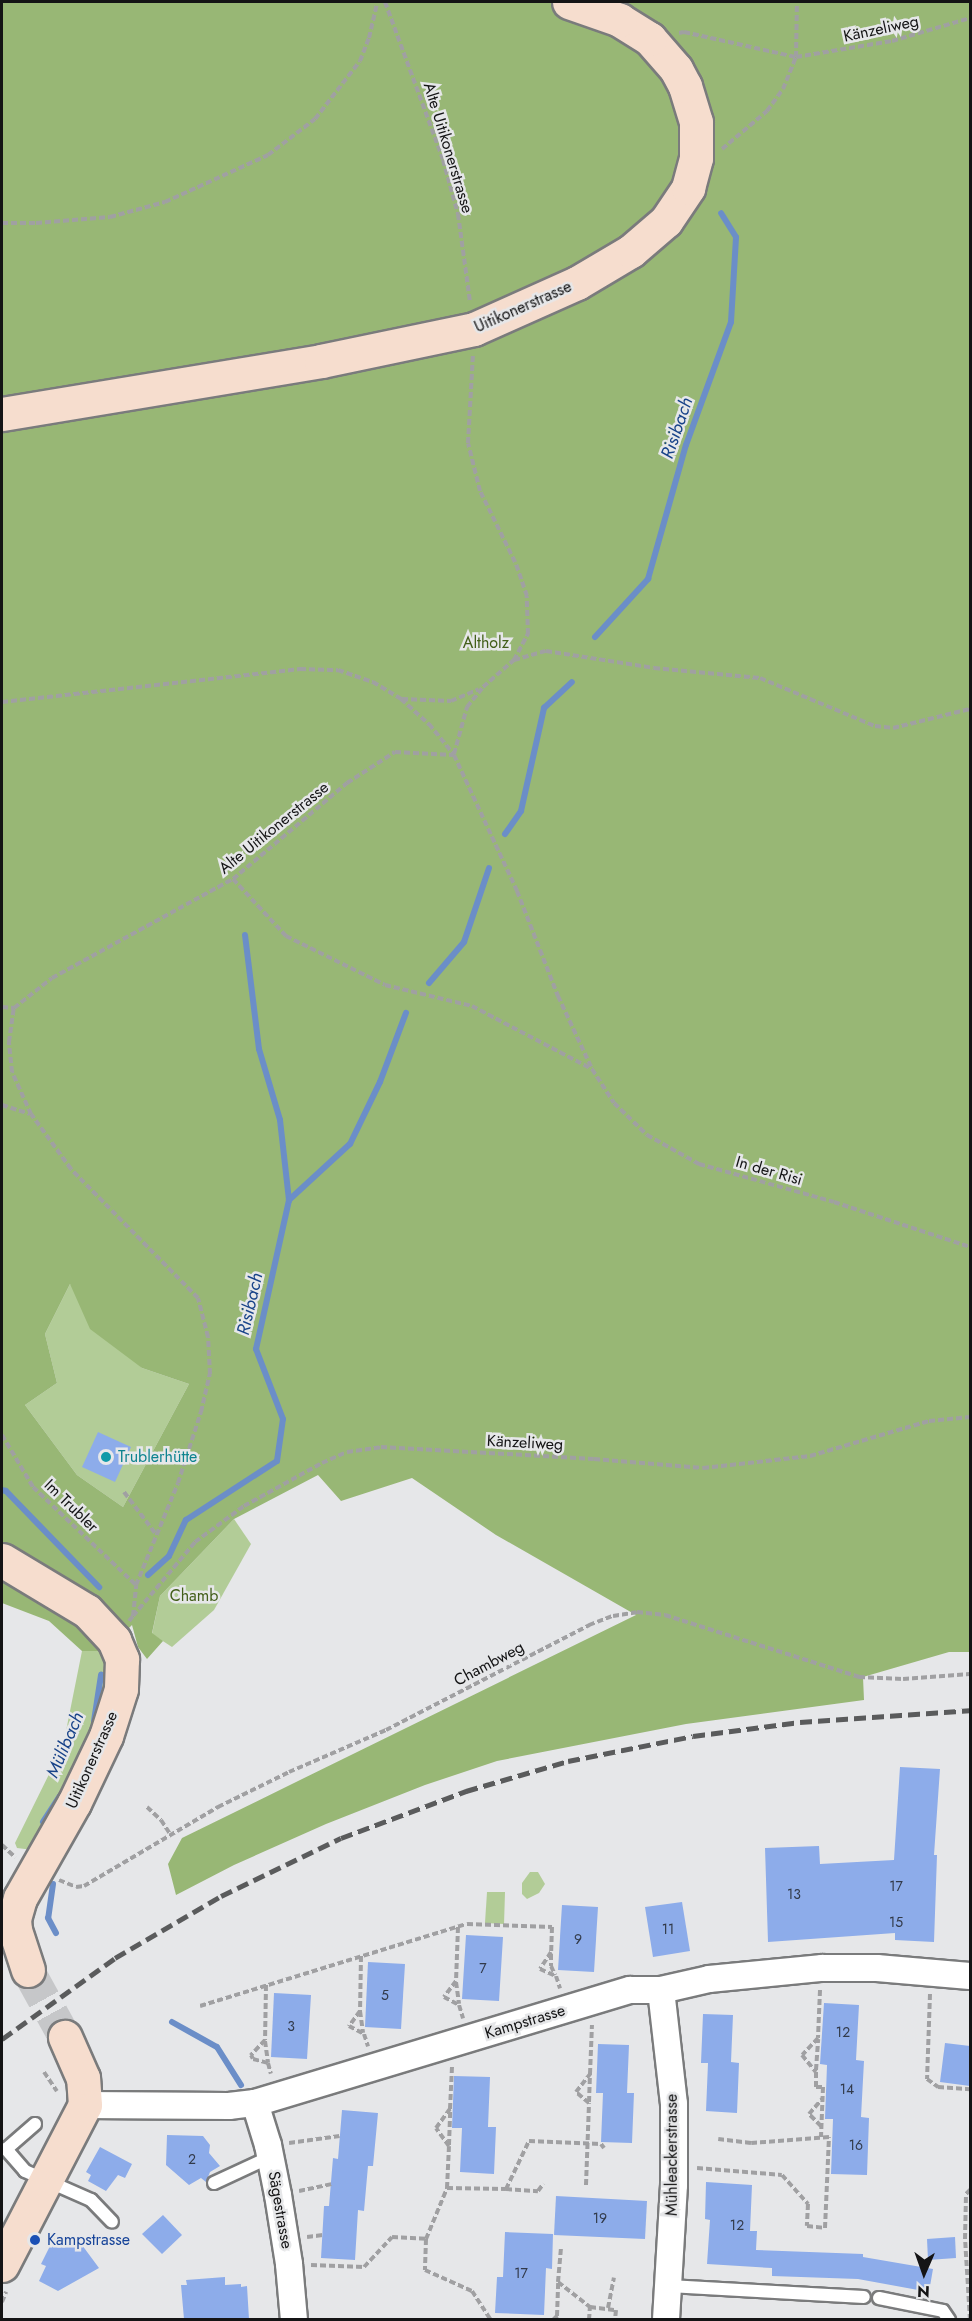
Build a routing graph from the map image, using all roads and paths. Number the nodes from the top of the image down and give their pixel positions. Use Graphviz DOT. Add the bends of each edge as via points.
graph roads {
  1 [pos="377,2"];
  2 [pos="386,2"];
  3 [pos="569,2"];
  4 [pos="797,2"];
  5 [pos="970,18"];
  6 [pos="650,39"];
  7 [pos="796,57"];
  8 [pos="696,158"];
  9 [pos="2,223"];
  10 [pos="474,329"];
  11 [pos="2,414"];
  12 [pos="514,660"];
  13 [pos="483,687"];
  14 [pos="401,699"];
  15 [pos="2,702"];
  16 [pos="970,709"];
  17 [pos="454,755"];
  18 [pos="233,879"];
  19 [pos="2,1007"];
  20 [pos="14,1008"];
  21 [pos="592,1069"];
  22 [pos="2,1105"];
  23 [pos="31,1114"];
  24 [pos="970,1247"];
  25 [pos="970,1417"];
  26 [pos="2,1435"];
  27 [pos="124,1492"];
  28 [pos="156,1534"];
  29 [pos="2,1560"];
  30 [pos="136,1585"];
  31 [pos="123,1628"];
  32 [pos="970,1674"];
  33 [pos="147,1807"];
  34 [pos="170,1834"];
  35 [pos="2,1845"];
  36 [pos="21,1861"];
  37 [pos="49,1875"];
  38 [pos="458,1927"];
  39 [pos="8,1932"];
  40 [pos="551,1952"];
  41 [pos="361,1956"];
  42 [pos="28,1970"];
  43 [pos="555,1976"];
  44 [pos="970,1976"];
  45 [pos="456,1981"];
  46 [pos="266,1985"];
  47 [pos="931,1988"];
  48 [pos="661,1990"];
  49 [pos="561,1992"];
  50 [pos="820,1995"];
  51 [pos="459,2005"];
  52 [pos="200,2006"];
  53 [pos="360,2010"];
  54 [pos="465,2022"];
  55 [pos="591,2031"];
  56 [pos="364,2034"];
  57 [pos="65,2037"];
  58 [pos="818,2038"];
  59 [pos="265,2040"];
  60 [pos="369,2050"];
  61 [pos="268,2063"];
  62 [pos="816,2072"];
  63 [pos="44,2073"];
  64 [pos="452,2073"];
  65 [pos="590,2074"];
  66 [pos="272,2079"];
  67 [pos="970,2089"];
  68 [pos="56,2091"];
  69 [pos="823,2099"];
  70 [pos="255,2103"];
  71 [pos="589,2103"];
  72 [pos="85,2105"];
  73 [pos="450,2109"];
  74 [pos="35,2124"];
  75 [pos="821,2126"];
  76 [pos="340,2136"];
  77 [pos="821,2137"];
  78 [pos="718,2139"];
  79 [pos="587,2143"];
  80 [pos="448,2145"];
  81 [pos="604,2148"];
  82 [pos="277,2150"];
  83 [pos="686,2167"];
  84 [pos="47,2178"];
  85 [pos="214,2183"];
  86 [pos="331,2184"];
  87 [pos="543,2184"];
  88 [pos="586,2185"];
  89 [pos="447,2188"];
  90 [pos="506,2190"];
  91 [pos="970,2190"];
  92 [pos="293,2192"];
  93 [pos="112,2222"];
  94 [pos="323,2235"];
  95 [pos="301,2238"];
  96 [pos="426,2239"];
  97 [pos="964,2239"];
  98 [pos="970,2239"];
  99 [pos="561,2248"];
  100 [pos="2,2265"];
  101 [pos="304,2265"];
  102 [pos="614,2278"];
  103 [pos="558,2282"];
  104 [pos="669,2286"];
  105 [pos="864,2296"];
  106 [pos="879,2298"];
  107 [pos="590,2307"];
  108 [pos="608,2308"];
  109 [pos="294,2319"];
  110 [pos="490,2319"];
  111 [pos="553,2319"];
  112 [pos="589,2319"];
  113 [pos="615,2319"];
  114 [pos="666,2319"];
  115 [pos="948,2319"];
  116 [pos="970,2319"];
  1 -- 9 [label="path" via="360,61 315,119 268,155 165,202 110,217"];
  2 -- 10 [label="path, Alte Uitikonerstrasse" via="455,203"];
  3 -- 6 [label="street, Uitikonerstrasse" via="620,20"];
  4 -- 7 [label="path"];
  5 -- 7 [label="path, Känzeliweg" via="892,41"];
  6 -- 7 [label="path" via="684,32"];
  6 -- 8 [label="street, Uitikonerstrasse" via="686,86 696,122"];
  7 -- 8 [label="path" via="783,89 767,111 718,152"];
  8 -- 10 [label="street, Uitikonerstrasse" via="688,188 678,206 650,237 577,283"];
  10 -- 11 [label="street, Uitikonerstrasse" via="321,361"];
  10 -- 12 [label="path, Alte Uitikonerstrasse" via="468,443 480,491 527,596 528,634"];
  12 -- 13 [label="path, Alte Uitikonerstrasse"];
  12 -- 16 [label="path" via="546,651 654,668 760,678 865,723 893,728"];
  13 -- 14 [label="path" via="451,701"];
  13 -- 17 [label="path, Alte Uitikonerstrasse" via="467,707"];
  14 -- 15 [label="path, In der Risi" via="373,682 338,670 300,669"];
  14 -- 17 [label="path, In der Risi" via="429,724"];
  17 -- 18 [label="path, Alte Uitikonerstrasse" via="395,752 347,783"];
  17 -- 21 [label="path, In der Risi"];
  18 -- 20 [label="path, Alte Uitikonerstrasse" via="52,978"];
  18 -- 21 [label="path" via="286,936 385,985 472,1006"];
  19 -- 20 [label="path"];
  20 -- 23 [label="path" via="9,1042 12,1072"];
  21 -- 24 [label="path, In der Risi" via="614,1103 647,1135 699,1164 834,1202"];
  22 -- 23 [label="path"];
  23 -- 28 [label="path" via="71,1169 198,1298 208,1337 210,1374 178,1482"];
  25 -- 31 [label="path, Känzeliweg" via="929,1421 810,1456 703,1468 381,1447 348,1452 322,1462 244,1506 195,1542"];
  26 -- 30 [label="path, Im Trubler" via="33,1487"];
  27 -- 28 [label="path"];
  28 -- 30 [label="path"];
  29 -- 31 [label="street, Uitikonerstrasse"];
  30 -- 31 [label="path"];
  31 -- 39 [label="street, Uitikonerstrasse" via="121,1689 116,1711 74,1803 20,1898"];
  32 -- 34 [label="path, Chambweg" via="859,1677 665,1614 637,1612 613,1616 386,1730 289,1772"];
  33 -- 34 [label="path"];
  34 -- 37 [label="path, Chambweg" via="84,1886 70,1886"];
  35 -- 36 [label="path"];
  38 -- 40 [label="path" via="552,1927"];
  38 -- 41 [label="path"];
  38 -- 45 [label="path"];
  39 -- 42 [label="street, Uitikonerstrasse"];
  40 -- 43 [label="path"];
  40 -- 43 [label="path" via="540,1969"];
  41 -- 46 [label="path"];
  41 -- 53 [label="path"];
  43 -- 49 [label="path"];
  44 -- 48 [label="street, Kampstrasse" via="822,1968 709,1979"];
  45 -- 51 [label="path"];
  45 -- 51 [label="path" via="444,1996"];
  46 -- 52 [label="path"];
  46 -- 59 [label="path"];
  47 -- 67 [label="path" via="927,2079 938,2087"];
  48 -- 70 [label="street, Kampstrasse" via="619,1993"];
  48 -- 104 [label="street, Mühleackerstrasse" via="674,2104"];
  50 -- 58 [label="path"];
  51 -- 54 [label="path"];
  53 -- 56 [label="path"];
  53 -- 56 [label="path" via="349,2026"];
  55 -- 65 [label="path"];
  56 -- 60 [label="path"];
  57 -- 72 [label="street" via="83,2078"];
  58 -- 62 [label="path"];
  58 -- 62 [label="path" via="802,2055"];
  59 -- 61 [label="path"];
  59 -- 61 [label="path" via="251,2055"];
  61 -- 66 [label="path"];
  62 -- 69 [label="path" via="816,2087 823,2087"];
  63 -- 68 [label="path"];
  64 -- 73 [label="path"];
  65 -- 71 [label="path"];
  65 -- 71 [label="path" via="576,2092"];
  69 -- 75 [label="path"];
  69 -- 75 [label="path" via="809,2114"];
  70 -- 72 [label="street, Kampstrasse"];
  70 -- 82 [label="street, Sägestrasse"];
  71 -- 79 [label="path"];
  72 -- 84 [label="street"];
  73 -- 80 [label="path"];
  73 -- 80 [label="path" via="436,2128"];
  74 -- 84 [label="lane" via="6,2149 25,2171"];
  75 -- 77 [label="path"];
  76 -- 82 [label="path"];
  77 -- 78 [label="path" via="751,2143"];
  77 -- 83 [label="path" via="829,2137 825,2229 807,2226 808,2204 782,2175"];
  79 -- 81 [label="path"];
  79 -- 88 [label="path"];
  79 -- 90 [label="path" via="529,2141"];
  80 -- 89 [label="path"];
  82 -- 85 [label="lane"];
  82 -- 109 [label="street, Sägestrasse"];
  84 -- 93 [label="lane" via="91,2200"];
  84 -- 100 [label="street"];
  86 -- 92 [label="path"];
  87 -- 90 [label="path" via="538,2191"];
  89 -- 90 [label="path"];
  89 -- 96 [label="path"];
  91 -- 97 [label="path" via="966,2194"];
  94 -- 95 [label="path"];
  96 -- 101 [label="path" via="392,2237 364,2267"];
  96 -- 110 [label="path" via="425,2270 472,2290"];
  97 -- 98 [label="path"];
  97 -- 116 [label="path"];
  99 -- 103 [label="path"];
  102 -- 108 [label="path"];
  103 -- 107 [label="path"];
  103 -- 111 [label="path" via="557,2316"];
  104 -- 105 [label="lane"];
  104 -- 114 [label="street, Mühleackerstrasse"];
  106 -- 115 [label="lane" via="943,2311"];
  107 -- 108 [label="path"];
  107 -- 112 [label="path"];
  108 -- 113 [label="path" via="616,2310"];
}
